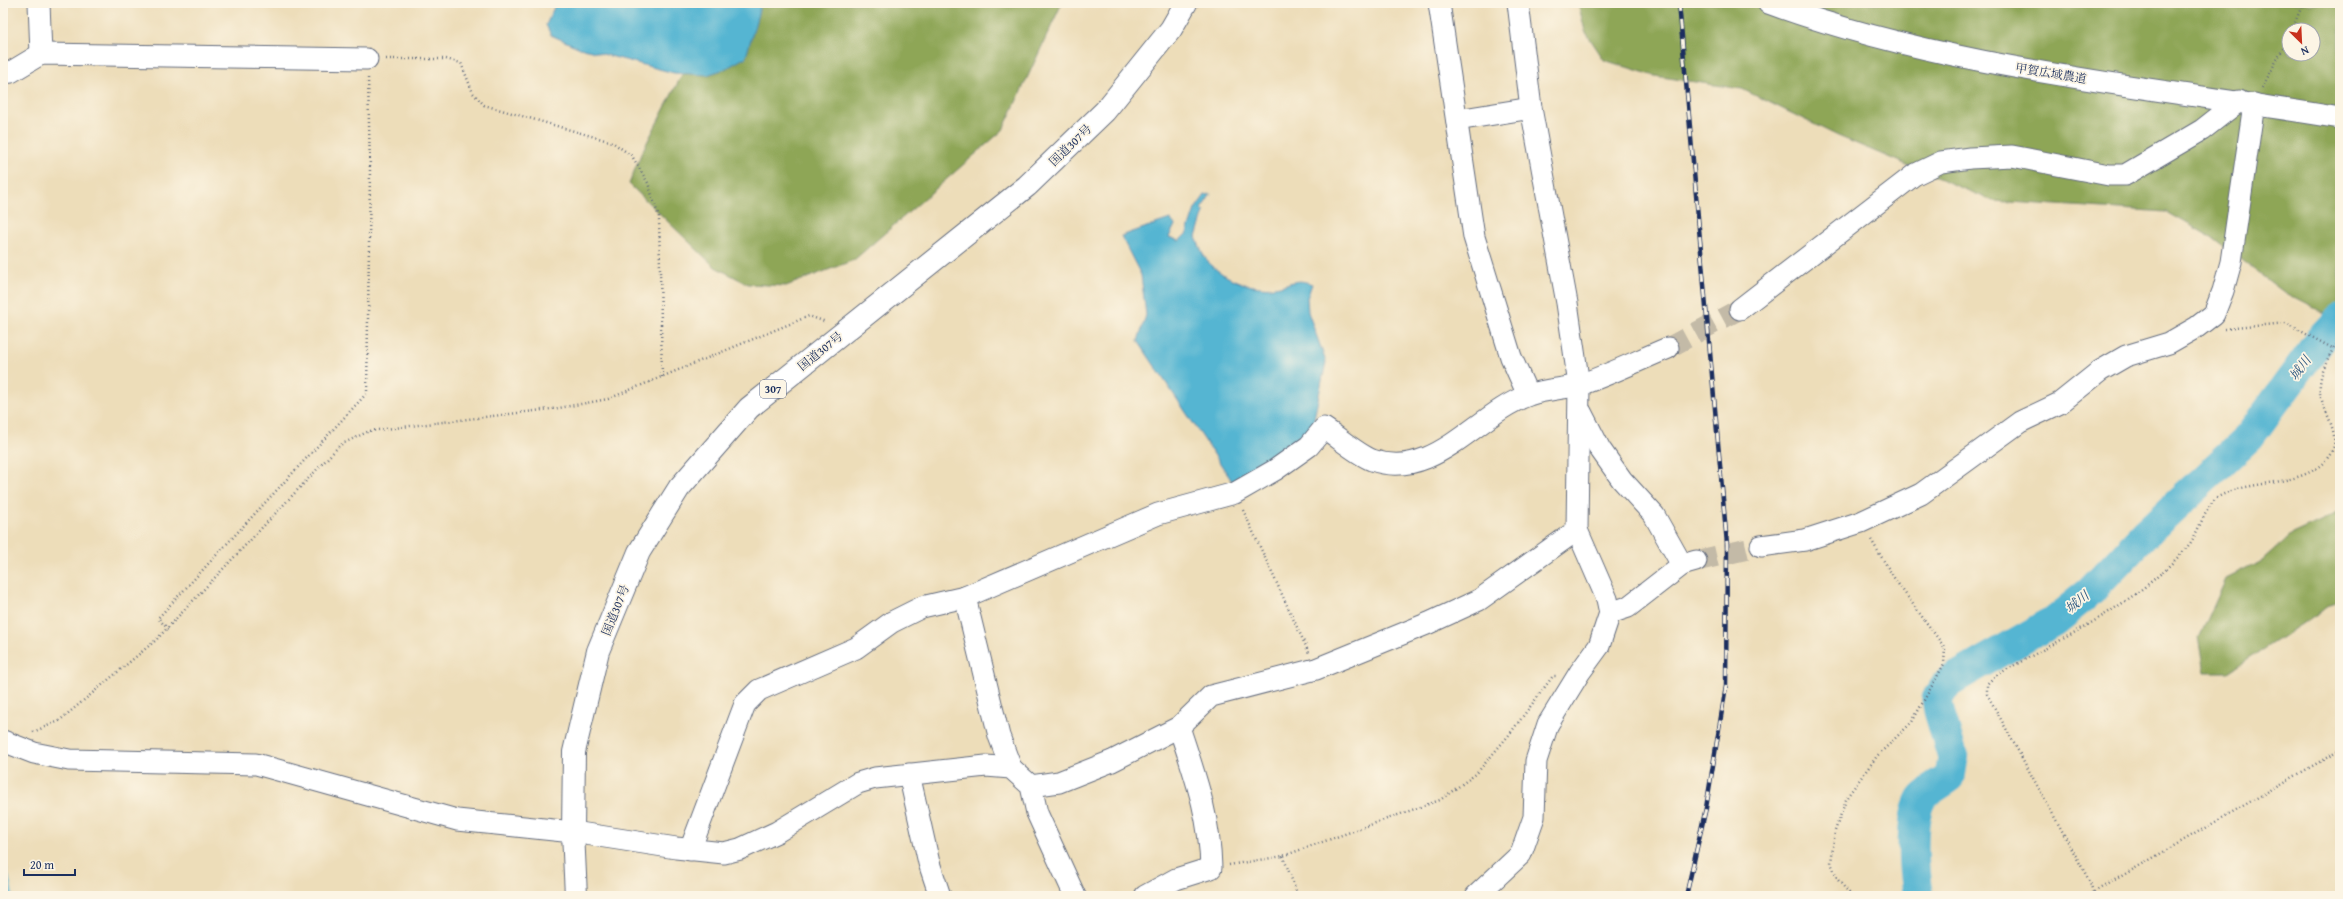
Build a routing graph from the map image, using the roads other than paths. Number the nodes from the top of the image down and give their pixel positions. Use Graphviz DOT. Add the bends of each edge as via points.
graph roads {
  1 [pos="39,3"];
  2 [pos="1186,3"];
  3 [pos="1439,3"];
  4 [pos="1518,3"];
  5 [pos="1768,3"];
  6 [pos="41,54"];
  7 [pos="367,59"];
  8 [pos="3,73"];
  9 [pos="2246,103"];
  10 [pos="1531,108"];
  11 [pos="2340,118"];
  12 [pos="1457,120"];
  13 [pos="1740,308"];
  14 [pos="1668,348"];
  15 [pos="1579,384"];
  16 [pos="1528,395"];
  17 [pos="1579,408"];
  18 [pos="1577,530"];
  19 [pos="1761,546"];
  20 [pos="965,597"];
  21 [pos="1610,613"];
  22 [pos="1179,727"];
  23 [pos="5,742"];
  24 [pos="1011,768"];
  25 [pos="909,774"];
  26 [pos="1031,786"];
  27 [pos="573,832"];
  28 [pos="690,850"];
  29 [pos="576,896"];
  30 [pos="940,896"];
  31 [pos="1075,896"];
  32 [pos="1145,896"];
  33 [pos="1476,896"];
  1 -- 6 [label="street"];
  2 -- 27 [label="highway, 国道307号 / 307" via="1171,29 1105,110 1027,186 749,408 679,488 639,552 598,651 575,745"];
  3 -- 12 [label="street"];
  4 -- 10 [label="street"];
  5 -- 9 [label="street, 甲賀広域農道" via="1808,18 1905,46 1999,64"];
  6 -- 7 [label="street"];
  6 -- 8 [label="street" via="11,72"];
  9 -- 11 [label="street, 甲賀広域農道"];
  9 -- 13 [label="street" via="2125,175 2109,175 2012,156 1941,162 1914,175"];
  9 -- 19 [label="street" via="2231,262 2214,314 2169,343 2126,356 2060,403 2020,422 1921,494 1861,522 1805,540"];
  10 -- 12 [label="street"];
  10 -- 15 [label="street" via="1567,303"];
  12 -- 16 [label="street" via="1474,238 1512,357"];
  14 -- 15 [label="street"];
  15 -- 16 [label="street"];
  15 -- 17 [label="street"];
  16 -- 20 [label="street" via="1498,412 1450,446 1418,461 1396,463 1372,460 1324,428 1309,446 1275,470 1235,493 1158,514"];
  17 -- 18 [label="street"];
  17 -- 21 [label="street" via="1600,449 1689,563 1628,607"];
  18 -- 21 [label="street"];
  18 -- 22 [label="street" via="1479,600 1316,668 1211,696"];
  20 -- 24 [label="street" via="999,736"];
  20 -- 28 [label="street" via="922,607 892,622 856,648 759,690 745,704"];
  21 -- 33 [label="street" via="1599,646 1548,724 1536,761 1534,817 1521,854"];
  22 -- 26 [label="street" via="1112,761 1059,782"];
  22 -- 32 [label="street" via="1203,799 1211,846 1211,868 1176,879"];
  23 -- 27 [label="street" via="34,753 69,760 256,764 457,820"];
  24 -- 25 [label="street" via="986,766"];
  24 -- 26 [label="street"];
  25 -- 28 [label="street" via="858,783 777,832 740,849 724,853"];
  25 -- 30 [label="street" via="929,863"];
  26 -- 31 [label="street" via="1037,813"];
  27 -- 28 [label="street"];
  27 -- 29 [label="highway, 国道307号 / 307"];
}
